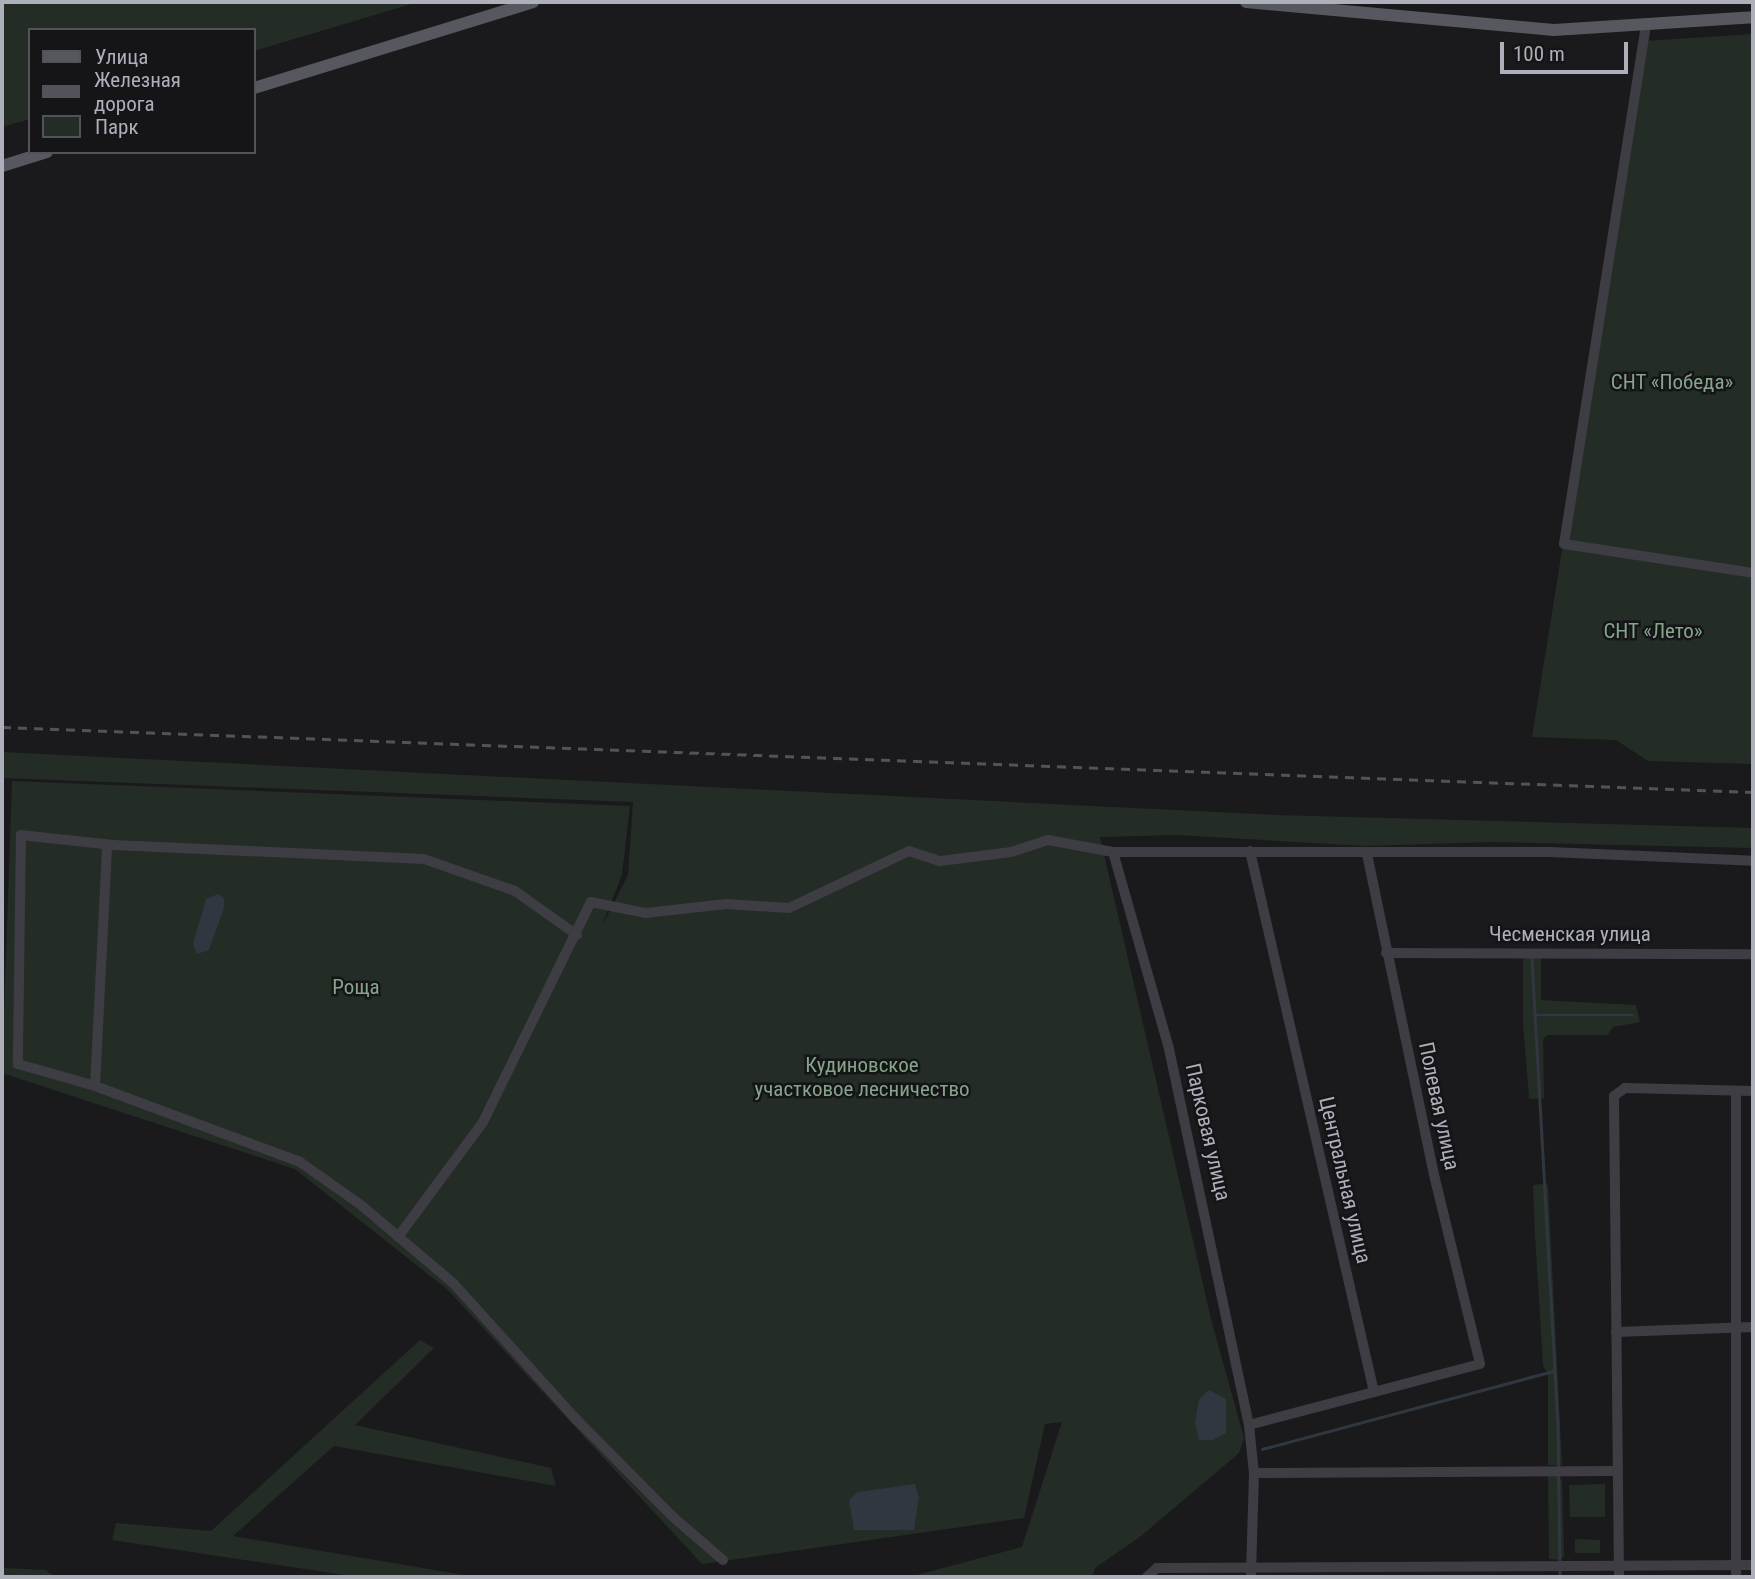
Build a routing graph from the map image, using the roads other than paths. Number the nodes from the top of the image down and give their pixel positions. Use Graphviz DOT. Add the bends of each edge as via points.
graph roads {
  1 [pos="533,2"];
  2 [pos="1246,2"];
  3 [pos="1753,17"];
  4 [pos="1646,24"];
  5 [pos="256,87"];
  6 [pos="41,154"];
  7 [pos="2,166"];
  8 [pos="1753,573"];
  9 [pos="107,845"];
  10 [pos="1250,851"];
  11 [pos="1113,852"];
  12 [pos="1367,854"];
  13 [pos="1753,861"];
  14 [pos="577,934"];
  15 [pos="1386,953"];
  16 [pos="1753,954"];
  17 [pos="95,1086"];
  18 [pos="1736,1091"];
  19 [pos="1753,1091"];
  20 [pos="398,1237"];
  21 [pos="1737,1327"];
  22 [pos="1753,1328"];
  23 [pos="1616,1332"];
  24 [pos="1374,1392"];
  25 [pos="1249,1424"];
  26 [pos="1616,1471"];
  27 [pos="1254,1473"];
  28 [pos="723,1560"];
  29 [pos="1736,1565"];
  30 [pos="1753,1565"];
  31 [pos="1619,1572"];
  32 [pos="1251,1573"];
  33 [pos="1147,1577"];
  34 [pos="1736,1577"];
  1 -- 5 [label="main road"];
  2 -- 4 [label="main road" via="1494,28"];
  3 -- 4 [label="main road"];
  4 -- 8 [label="street" via="1564,544"];
  6 -- 7 [label="main road"];
  9 -- 14 [label="street" via="424,859 515,891"];
  9 -- 17 [label="street"];
  9 -- 17 [label="street" via="21,835 18,1064"];
  10 -- 11 [label="street"];
  10 -- 12 [label="street"];
  10 -- 24 [label="street, Центральная улица"];
  11 -- 14 [label="street" via="1048,840 1011,852 940,861 909,851 789,908 727,904 645,913 591,902"];
  11 -- 25 [label="street, Парковая улица" via="1169,1049"];
  12 -- 13 [label="street" via="1550,852"];
  12 -- 15 [label="street, Полевая улица"];
  14 -- 20 [label="street" via="483,1122"];
  15 -- 16 [label="street, Чесменская улица"];
  15 -- 24 [label="street, Полевая улица" via="1480,1364"];
  17 -- 20 [label="street" via="300,1162"];
  18 -- 19 [label="street"];
  18 -- 21 [label="street"];
  18 -- 23 [label="street" via="1625,1088 1614,1096"];
  20 -- 28 [label="street" via="454,1284 575,1418 673,1517"];
  21 -- 22 [label="street"];
  21 -- 23 [label="street"];
  21 -- 29 [label="street"];
  23 -- 26 [label="street"];
  24 -- 25 [label="street"];
  25 -- 27 [label="street, Парковая улица"];
  26 -- 27 [label="street"];
  26 -- 31 [label="street"];
  27 -- 32 [label="street, Парковая улица"];
  29 -- 30 [label="street"];
  29 -- 31 [label="street"];
  29 -- 34 [label="street"];
  31 -- 32 [label="street"];
  32 -- 33 [label="street" via="1157,1569"];
}
